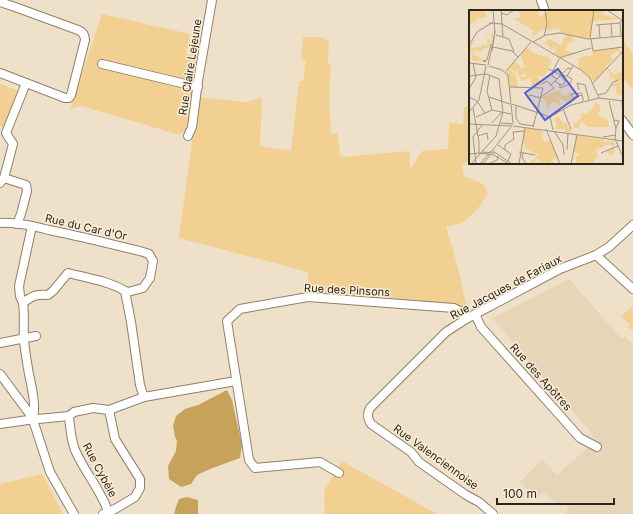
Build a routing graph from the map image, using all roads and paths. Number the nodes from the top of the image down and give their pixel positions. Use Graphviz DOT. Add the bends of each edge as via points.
graph roads {
  1 [pos="212,0"];
  2 [pos="541,0"];
  3 [pos="0,2"];
  4 [pos="545,10"];
  5 [pos="102,64"];
  6 [pos="0,73"];
  7 [pos="26,83"];
  8 [pos="198,87"];
  9 [pos="623,121"];
  10 [pos="633,135"];
  11 [pos="188,136"];
  12 [pos="2,180"];
  13 [pos="0,223"];
  14 [pos="17,224"];
  15 [pos="633,225"];
  16 [pos="32,226"];
  17 [pos="596,255"];
  18 [pos="633,289"];
  19 [pos="125,291"];
  20 [pos="23,303"];
  21 [pos="475,314"];
  22 [pos="466,319"];
  23 [pos="36,336"];
  24 [pos="24,339"];
  25 [pos="0,343"];
  26 [pos="0,374"];
  27 [pos="236,381"];
  28 [pos="144,397"];
  29 [pos="109,410"];
  30 [pos="69,416"];
  31 [pos="368,417"];
  32 [pos="33,419"];
  33 [pos="0,424"];
  34 [pos="597,447"];
  35 [pos="339,473"];
  36 [pos="106,513"];
  37 [pos="74,514"];
  38 [pos="493,514"];
  1 -- 8 [label="street, Rue Claire Lejeune"];
  2 -- 4 [label="street"];
  3 -- 7 [label="street" via="78,30 85,36 69,98"];
  5 -- 8 [label="street"];
  6 -- 7 [label="street"];
  7 -- 12 [label="street" via="6,133 13,144"];
  8 -- 11 [label="street, Rue Claire Lejeune" via="192,127"];
  9 -- 10 [label="street"];
  12 -- 14 [label="street" via="26,185 27,191"];
  13 -- 14 [label="street, Rue du Car d'Or"];
  14 -- 16 [label="street, Rue du Car d'Or"];
  15 -- 17 [label="street, Rue Jacques de Fariaux"];
  16 -- 19 [label="street, Rue du Car d'Or" via="149,254 153,261 150,278 143,288"];
  16 -- 20 [label="street" via="19,286"];
  17 -- 18 [label="street"];
  17 -- 21 [label="street, Rue Jacques de Fariaux" via="560,269"];
  19 -- 20 [label="street" via="119,287 68,273 48,295 32,296"];
  19 -- 28 [label="street"];
  20 -- 24 [label="street"];
  21 -- 22 [label="street, Rue Jacques de Fariaux"];
  21 -- 34 [label="street, Rue des Apôtres" via="481,327 580,438"];
  22 -- 27 [label="street, Rue des Pinsons" via="454,308 308,297 240,309 227,321"];
  22 -- 31 [label="street, Rue Jacques de Fariaux" via="446,332 370,408"];
  23 -- 24 [label="street"];
  24 -- 25 [label="street"];
  24 -- 32 [label="street" via="34,398"];
  26 -- 32 [label="street"];
  27 -- 28 [label="street"];
  27 -- 35 [label="street" via="249,460 255,468 320,462"];
  28 -- 29 [label="street"];
  29 -- 30 [label="street" via="92,408 74,412"];
  29 -- 36 [label="street" via="115,439 140,479 140,488 135,497"];
  30 -- 32 [label="street"];
  30 -- 36 [label="street, Rue Cybèle" via="74,448 100,493"];
  31 -- 38 [label="street, Rue Valenciennoise" via="371,424 411,452 419,462"];
  32 -- 33 [label="street"];
  32 -- 37 [label="street" via="50,472"];
}
